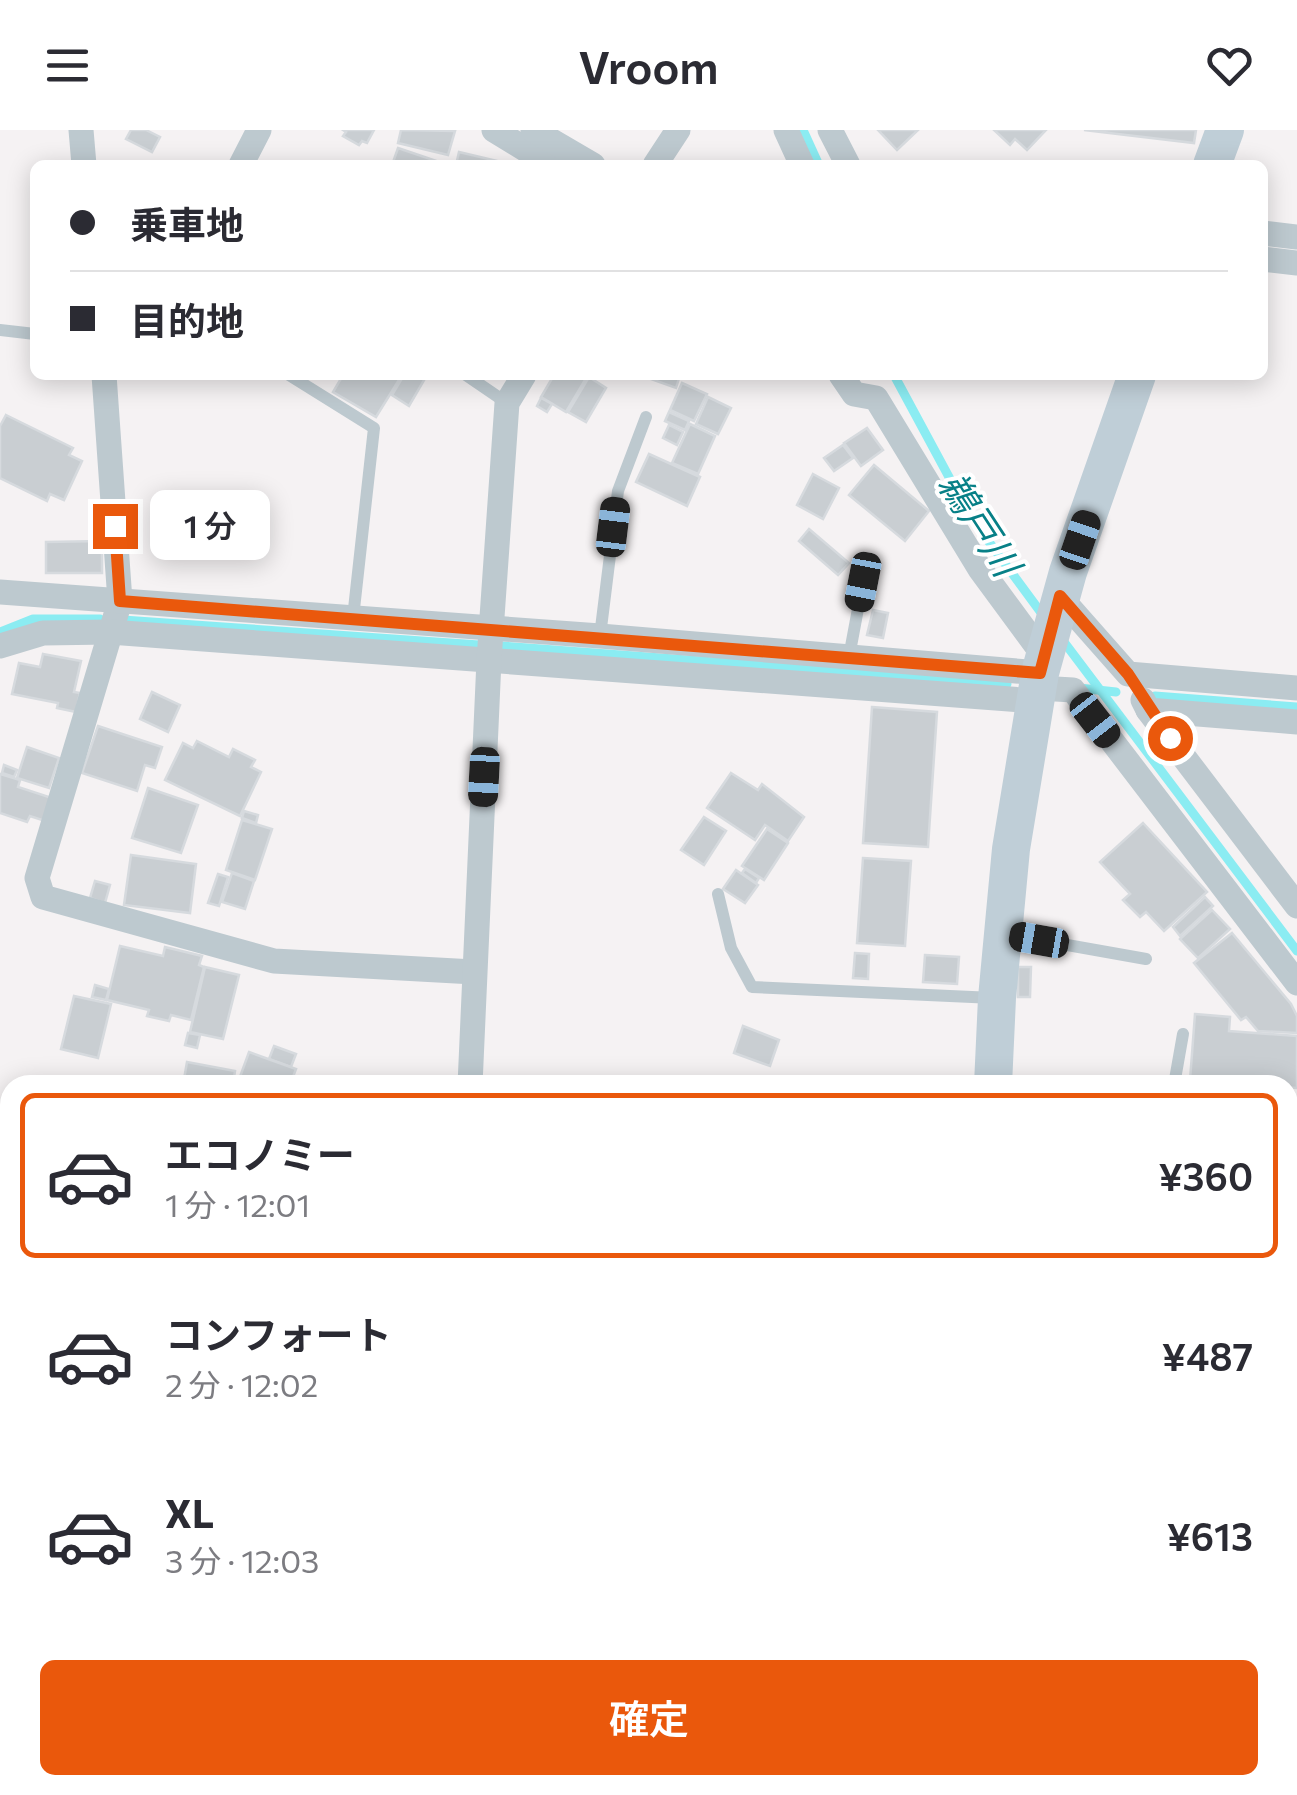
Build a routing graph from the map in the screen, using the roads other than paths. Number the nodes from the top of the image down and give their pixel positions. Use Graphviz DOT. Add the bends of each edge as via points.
graph roads {
  1 [pos="80,130"];
  2 [pos="260,130"];
  3 [pos="494,130"];
  4 [pos="533,130"];
  5 [pos="678,130"];
  6 [pos="786,130"];
  7 [pos="830,130"];
  8 [pos="1225,130"];
  9 [pos="83,160"];
  10 [pos="244,160"];
  11 [pos="543,160"];
  12 [pos="584,160"];
  13 [pos="659,160"];
  14 [pos="800,160"];
  15 [pos="845,160"];
  16 [pos="1214,160"];
  17 [pos="1268,234"];
  18 [pos="1297,237"];
  19 [pos="1268,260"];
  20 [pos="1297,263"];
  21 [pos="0,330"];
  22 [pos="30,333"];
  23 [pos="104,380"];
  24 [pos="297,380"];
  25 [pos="474,380"];
  26 [pos="521,380"];
  27 [pos="844,380"];
  28 [pos="1135,380"];
  29 [pos="872,387"];
  30 [pos="507,402"];
  31 [pos="646,417"];
  32 [pos="863,582"];
  33 [pos="0,592"];
  34 [pos="120,601"];
  35 [pos="1059,602"];
  36 [pos="353,618"];
  37 [pos="493,629"];
  38 [pos="110,632"];
  39 [pos="600,636"];
  40 [pos="0,646"];
  41 [pos="849,657"];
  42 [pos="490,660"];
  43 [pos="1041,673"];
  44 [pos="1128,674"];
  45 [pos="1297,688"];
  46 [pos="1148,710"];
  47 [pos="1297,722"];
  48 [pos="718,894"];
  49 [pos="1297,906"];
  50 [pos="1004,933"];
  51 [pos="1146,959"];
  52 [pos="474,972"];
  53 [pos="1297,984"];
  54 [pos="997,998"];
  55 [pos="1184,1034"];
  56 [pos="470,1075"];
  57 [pos="993,1075"];
  58 [pos="1176,1075"];
  1 -- 9 [label="street"];
  2 -- 10 [label="street"];
  3 -- 11 [label="street"];
  4 -- 12 [label="street"];
  5 -- 13 [label="street"];
  6 -- 14 [label="street"];
  7 -- 15 [label="street"];
  8 -- 16 [label="street"];
  17 -- 18 [label="street"];
  19 -- 20 [label="street"];
  21 -- 22 [label="lane"];
  23 -- 34 [label="street"];
  24 -- 36 [label="lane" via="374,428"];
  25 -- 30 [label="lane"];
  26 -- 30 [label="street"];
  27 -- 29 [label="street" via="854,394"];
  28 -- 35 [label="street"];
  29 -- 43 [label="street"];
  30 -- 37 [label="street"];
  31 -- 39 [label="lane" via="618,491"];
  32 -- 41 [label="lane"];
  33 -- 34 [label="street"];
  34 -- 36 [label="street"];
  34 -- 38 [label="street"];
  35 -- 43 [label="street"];
  35 -- 44 [label="street"];
  36 -- 37 [label="street"];
  37 -- 39 [label="street"];
  37 -- 42 [label="street"];
  38 -- 40 [label="street" via="43,633"];
  38 -- 42 [label="street"];
  38 -- 52 [label="street" via="37,878 42,897 274,962"];
  39 -- 41 [label="street"];
  41 -- 43 [label="street"];
  42 -- 43 [label="street"];
  42 -- 52 [label="street"];
  43 -- 50 [label="street"];
  43 -- 53 [label="street" via="1072,690"];
  44 -- 45 [label="street"];
  44 -- 46 [label="street"];
  46 -- 47 [label="street"];
  46 -- 49 [label="street"];
  48 -- 54 [label="lane" via="731,948 752,986"];
  50 -- 51 [label="lane"];
  50 -- 54 [label="street"];
  52 -- 56 [label="street"];
  54 -- 57 [label="street"];
  55 -- 58 [label="lane"];
}
